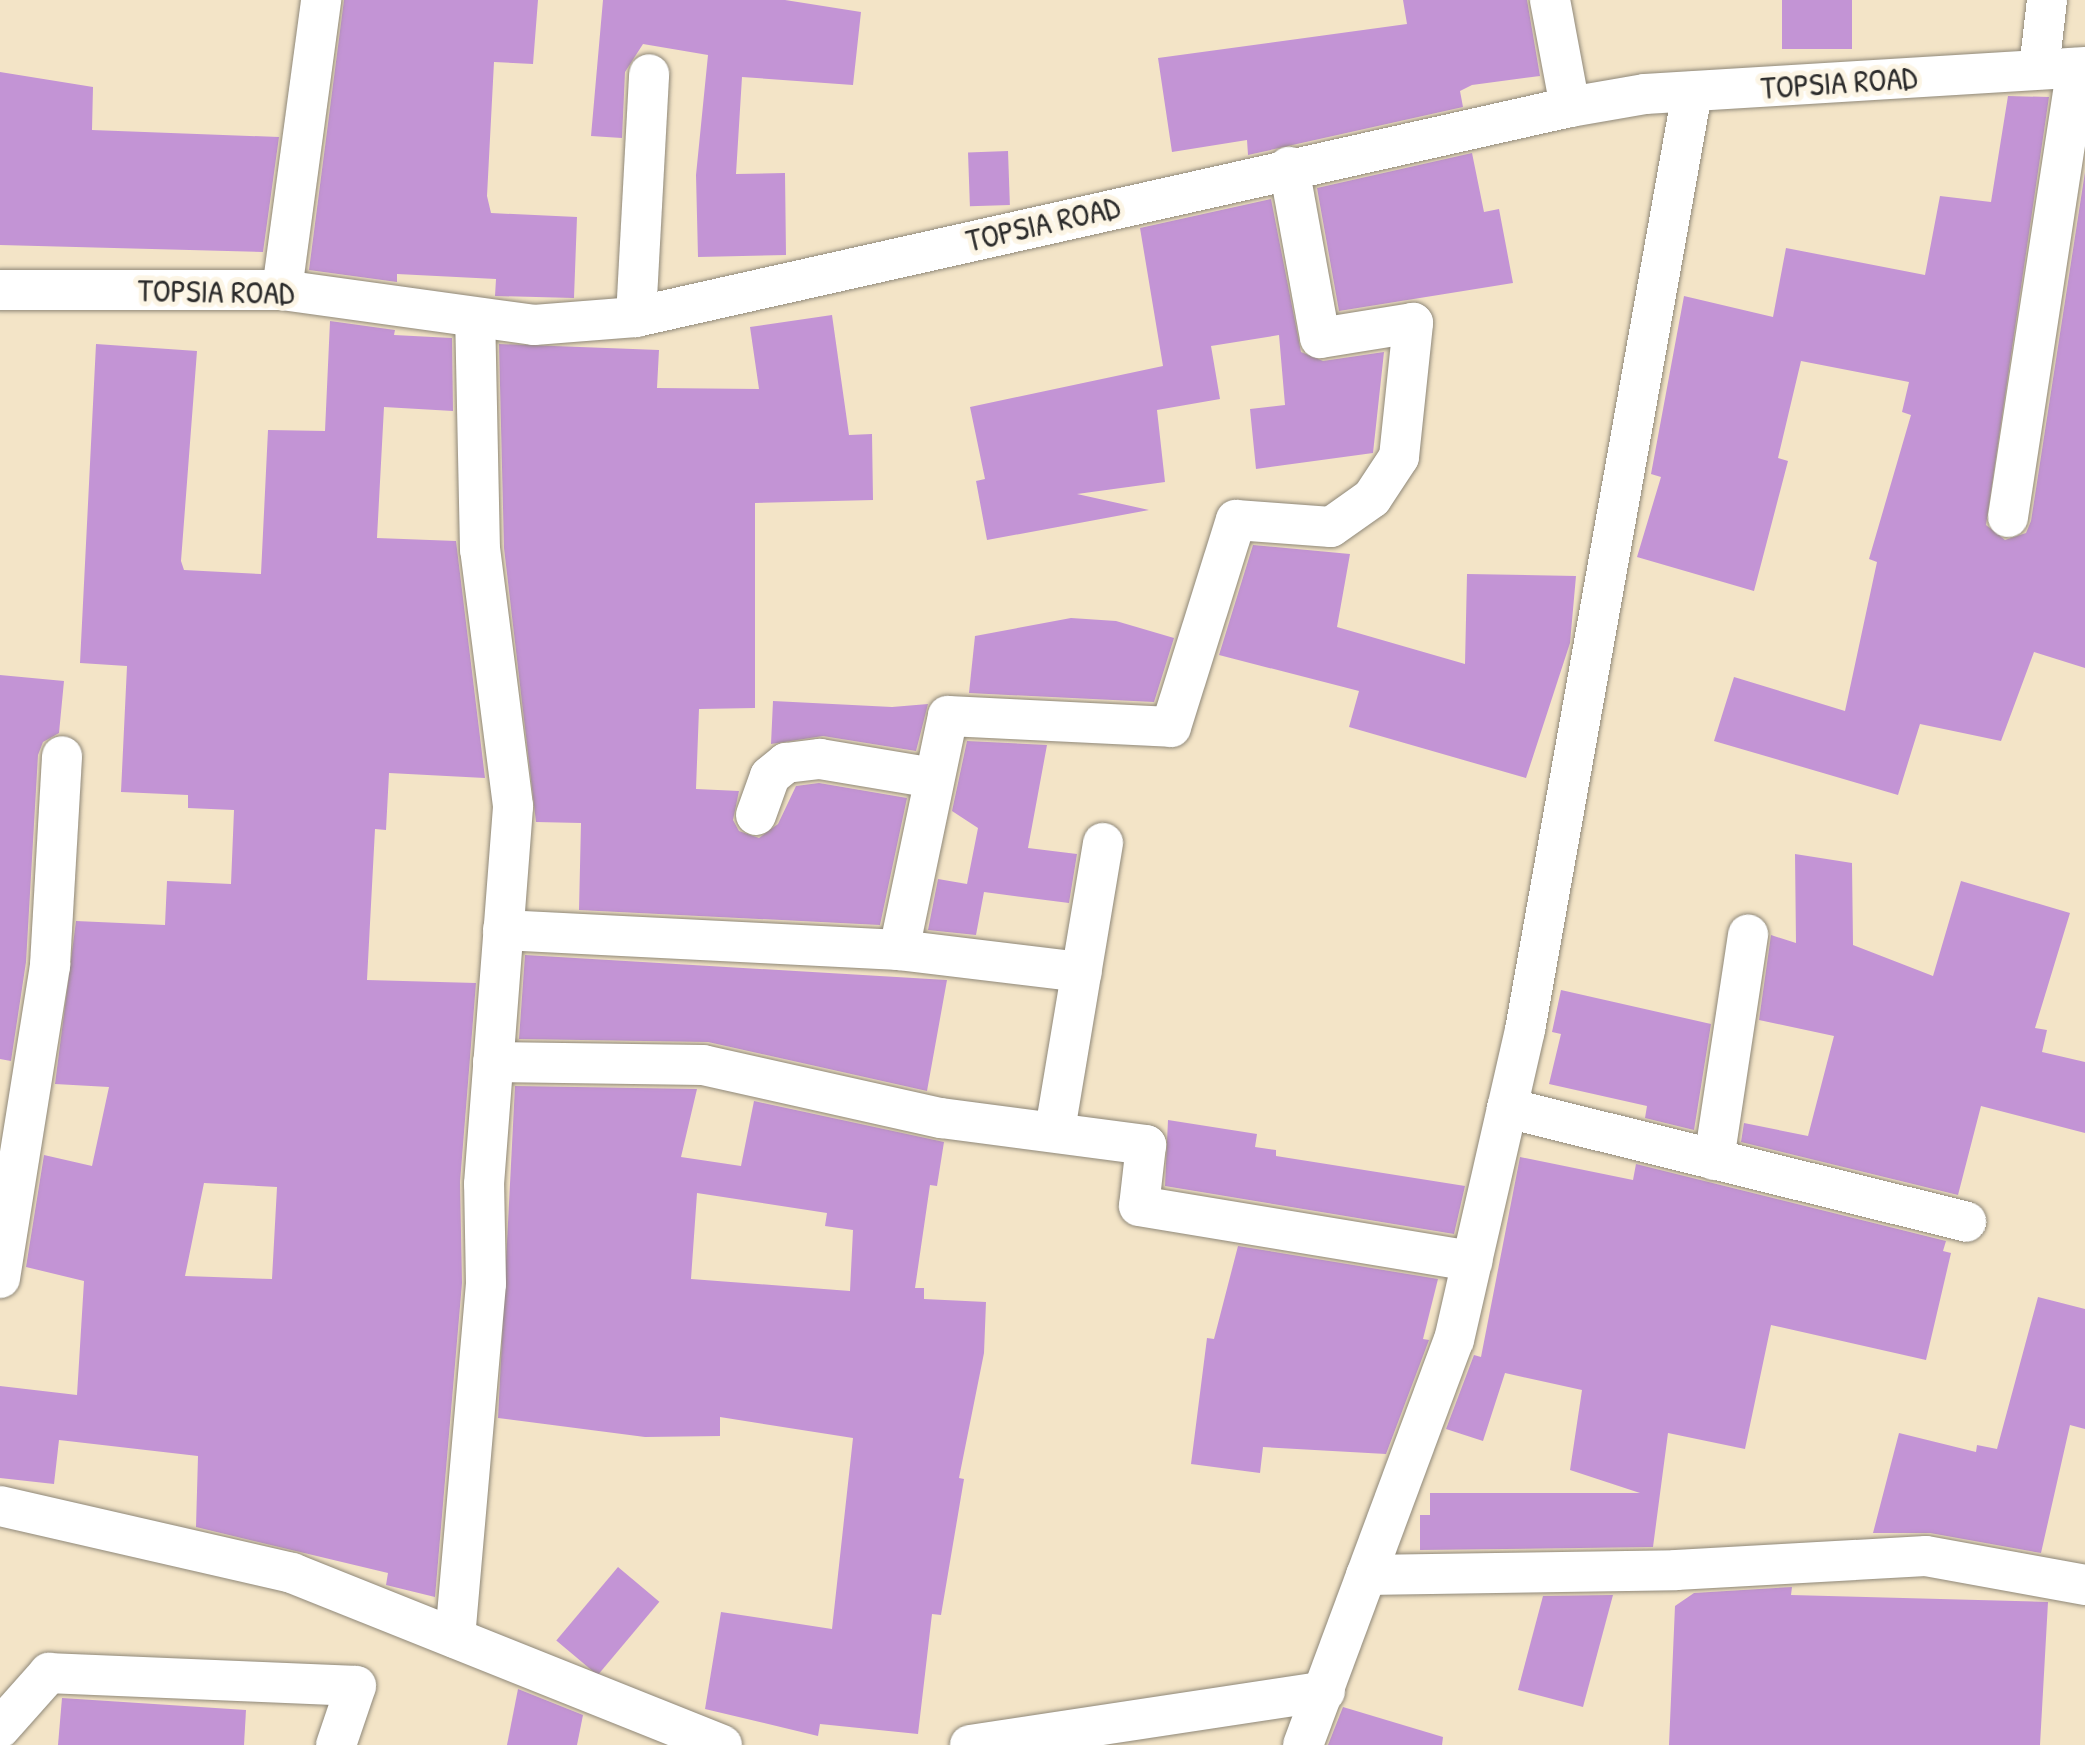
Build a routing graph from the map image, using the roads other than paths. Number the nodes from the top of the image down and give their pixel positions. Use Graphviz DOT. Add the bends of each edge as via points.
graph roads {
  1 [pos="321,0"];
  2 [pos="1550,0"];
  3 [pos="2047,0"];
  4 [pos="2067,68"];
  5 [pos="649,74"];
  6 [pos="1692,92"];
  7 [pos="1570,107"];
  8 [pos="1289,167"];
  9 [pos="0,290"];
  10 [pos="282,290"];
  11 [pos="636,317"];
  12 [pos="475,318"];
  13 [pos="2008,517"];
  14 [pos="62,756"];
  15 [pos="933,778"];
  16 [pos="756,814"];
  17 [pos="1102,843"];
  18 [pos="503,930"];
  19 [pos="1748,935"];
  20 [pos="899,950"];
  21 [pos="1082,972"];
  22 [pos="493,1062"];
  23 [pos="1507,1108"];
  24 [pos="1055,1130"];
  25 [pos="1714,1160"];
  26 [pos="1966,1222"];
  27 [pos="1472,1261"];
  28 [pos="0,1278"];
  29 [pos="0,1506"];
  30 [pos="1366,1575"];
  31 [pos="2085,1585"];
  32 [pos="455,1638"];
  33 [pos="1325,1690"];
  34 [pos="0,1728"];
  35 [pos="336,1745"];
  36 [pos="722,1745"];
  37 [pos="970,1745"];
  38 [pos="1303,1745"];
  1 -- 10 [label="street"];
  2 -- 7 [label="street"];
  3 -- 4 [label="street"];
  4 -- 6 [label="street, TOPSIA ROAD"];
  4 -- 13 [label="street"];
  5 -- 11 [label="street"];
  6 -- 7 [label="street, TOPSIA ROAD"];
  6 -- 23 [label="street"];
  7 -- 8 [label="street, TOPSIA ROAD"];
  8 -- 11 [label="street, TOPSIA ROAD"];
  8 -- 15 [label="street" via="1320,338 1413,323 1399,457 1372,498 1331,527 1236,520 1171,727 948,716"];
  9 -- 10 [label="street, TOPSIA ROAD"];
  10 -- 12 [label="street, TOPSIA ROAD"];
  11 -- 12 [label="street, TOPSIA ROAD" via="534,325"];
  12 -- 18 [label="street" via="480,550 514,806"];
  14 -- 28 [label="street" via="50,965"];
  15 -- 16 [label="street" via="820,759 786,763 770,776"];
  15 -- 20 [label="street"];
  17 -- 21 [label="street"];
  18 -- 20 [label="street"];
  18 -- 22 [label="street"];
  19 -- 25 [label="street"];
  20 -- 21 [label="street"];
  21 -- 24 [label="street"];
  22 -- 24 [label="street" via="702,1065 941,1118"];
  22 -- 32 [label="street" via="484,1184 486,1284"];
  23 -- 25 [label="street"];
  23 -- 27 [label="street"];
  24 -- 27 [label="street" via="1146,1145 1139,1206"];
  25 -- 26 [label="street"];
  27 -- 30 [label="street" via="1454,1340"];
  29 -- 32 [label="street" via="292,1574"];
  30 -- 31 [label="street" via="1676,1570 1926,1556"];
  30 -- 33 [label="street"];
  32 -- 36 [label="street"];
  33 -- 37 [label="street"];
  33 -- 38 [label="street"];
  34 -- 35 [label="street" via="50,1673 356,1686"];
}
